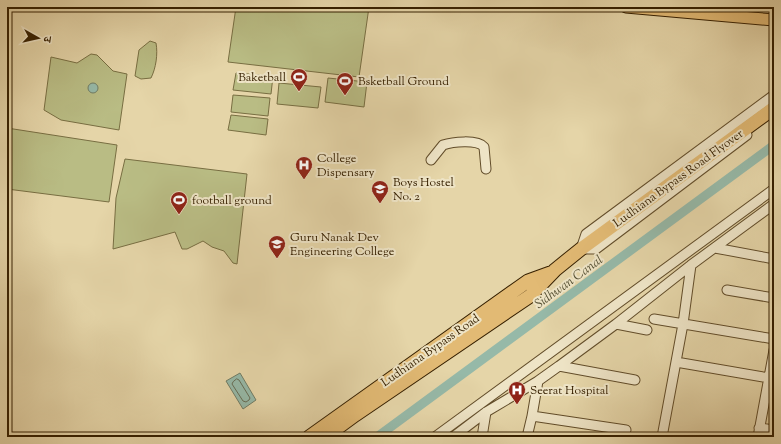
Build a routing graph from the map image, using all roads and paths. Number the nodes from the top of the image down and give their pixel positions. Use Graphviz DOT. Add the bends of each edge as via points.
graph roads {
  1 [pos="626,7"];
  2 [pos="774,20"];
  3 [pos="774,95"];
  4 [pos="774,108"];
  5 [pos="774,116"];
  6 [pos="431,160"];
  7 [pos="486,168"];
  8 [pos="774,189"];
  9 [pos="774,204"];
  10 [pos="770,212"];
  11 [pos="715,248"];
  12 [pos="581,249"];
  13 [pos="774,259"];
  14 [pos="691,265"];
  15 [pos="555,270"];
  16 [pos="727,290"];
  17 [pos="774,298"];
  18 [pos="654,319"];
  19 [pos="616,324"];
  20 [pos="683,324"];
  21 [pos="647,330"];
  22 [pos="774,339"];
  23 [pos="774,350"];
  24 [pos="676,362"];
  25 [pos="560,366"];
  26 [pos="635,380"];
  27 [pos="538,381"];
  28 [pos="770,383"];
  29 [pos="486,412"];
  30 [pos="532,416"];
  31 [pos="626,430"];
  32 [pos="774,430"];
  33 [pos="758,432"];
  34 [pos="308,437"];
  35 [pos="326,437"];
  36 [pos="435,437"];
  37 [pos="453,437"];
  38 [pos="482,437"];
  39 [pos="528,437"];
  40 [pos="662,437"];
  1 -- 2 [label="main road"];
  3 -- 12 [label="street" via="586,234"];
  4 -- 12 [label="highway, Ludhiana Bypass Road Flyover"];
  5 -- 12 [label="street" via="596,249"];
  6 -- 7 [label="street" via="442,145 455,142 476,143 483,145"];
  8 -- 36 [label="street"];
  9 -- 10 [label="street"];
  10 -- 11 [label="street"];
  11 -- 13 [label="street"];
  11 -- 14 [label="street"];
  12 -- 15 [label="highway, Ludhiana Bypass Road"];
  14 -- 19 [label="street"];
  14 -- 20 [label="street"];
  15 -- 34 [label="highway, Ludhiana Bypass Road" via="528,281"];
  15 -- 35 [label="highway, Ludhiana Bypass Road" via="530,296"];
  16 -- 17 [label="street"];
  18 -- 20 [label="street"];
  19 -- 21 [label="street"];
  19 -- 25 [label="street"];
  20 -- 22 [label="street"];
  20 -- 24 [label="street"];
  23 -- 28 [label="street"];
  24 -- 28 [label="street"];
  24 -- 40 [label="street"];
  25 -- 26 [label="street"];
  25 -- 27 [label="street"];
  27 -- 29 [label="street"];
  27 -- 30 [label="street"];
  28 -- 33 [label="street"];
  29 -- 37 [label="street"];
  29 -- 38 [label="street"];
  30 -- 31 [label="street"];
  30 -- 39 [label="street"];
  32 -- 33 [label="street"];
}
